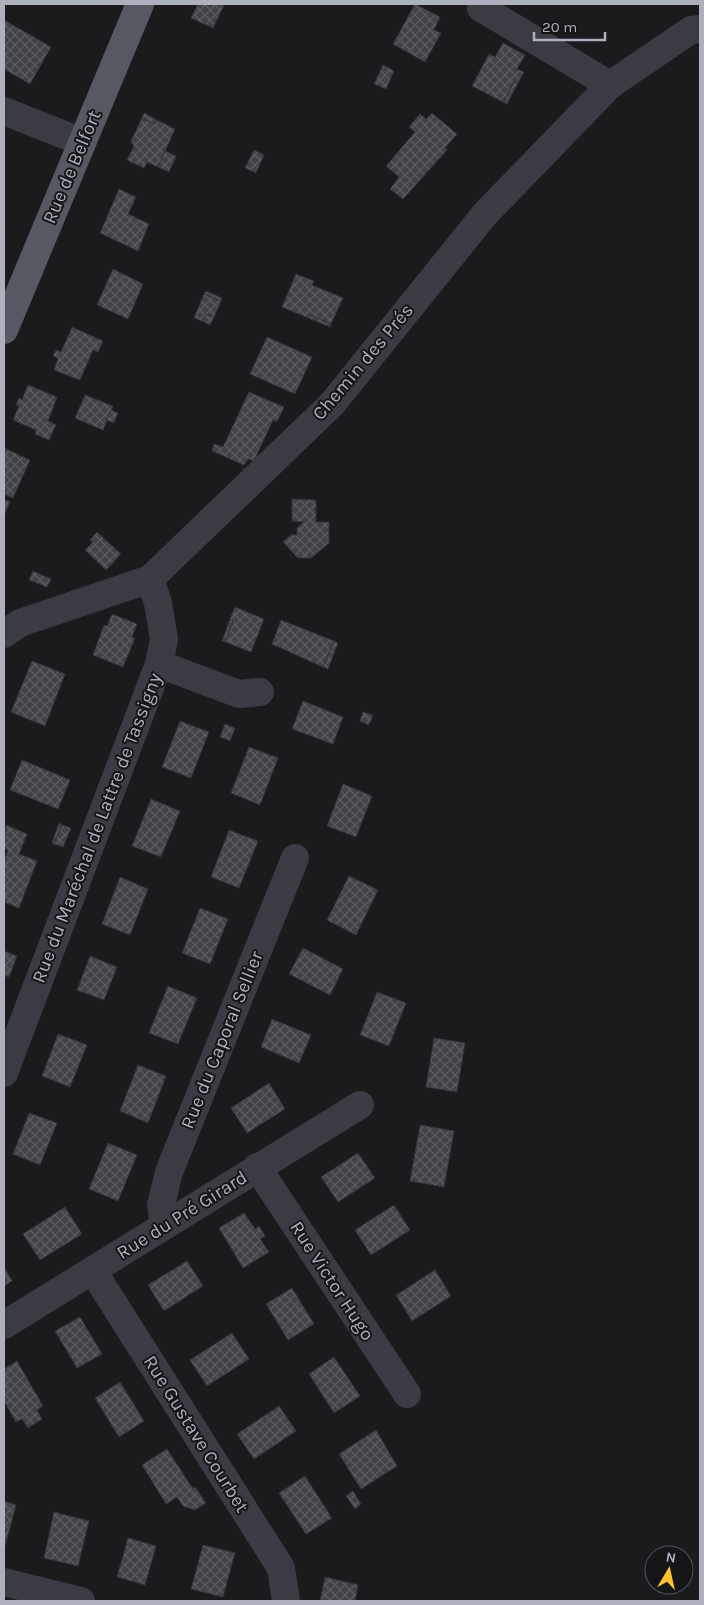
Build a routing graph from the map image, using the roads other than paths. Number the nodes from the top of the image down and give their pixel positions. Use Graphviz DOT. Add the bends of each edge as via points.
graph roads {
  1 [pos="140,4"];
  2 [pos="481,8"];
  3 [pos="700,29"];
  4 [pos="610,85"];
  5 [pos="4,111"];
  6 [pos="82,142"];
  7 [pos="4,330"];
  8 [pos="150,579"];
  9 [pos="4,634"];
  10 [pos="159,664"];
  11 [pos="260,692"];
  12 [pos="295,858"];
  13 [pos="4,1073"];
  14 [pos="360,1105"];
  15 [pos="257,1167"];
  16 [pos="164,1225"];
  17 [pos="93,1271"];
  18 [pos="4,1325"];
  19 [pos="407,1394"];
  20 [pos="4,1582"];
  21 [pos="81,1601"];
  22 [pos="286,1601"];
  1 -- 6 [label="main road, Rue de Belfort"];
  2 -- 4 [label="street"];
  3 -- 4 [label="street, Chemin des Prés" via="691,30"];
  4 -- 8 [label="street, Chemin des Prés" via="485,214 332,404"];
  5 -- 6 [label="street"];
  6 -- 7 [label="main road, Rue de Belfort"];
  8 -- 9 [label="street, Chemin des Prés" via="20,623"];
  8 -- 10 [label="street, Rue du Maréchal de Lattre de Tassigny" via="164,639"];
  10 -- 11 [label="street" via="240,694"];
  10 -- 13 [label="street, Rue du Maréchal de Lattre de Tassigny"];
  12 -- 16 [label="street, Rue du Caporal Sellier" via="169,1172 161,1205"];
  14 -- 15 [label="street, Rue du Pré Girard"];
  15 -- 16 [label="street, Rue du Pré Girard"];
  15 -- 19 [label="street, Rue Victor Hugo"];
  16 -- 17 [label="street, Rue du Pré Girard"];
  17 -- 18 [label="street, Rue du Pré Girard"];
  17 -- 22 [label="street, Rue Gustave Courbet" via="280,1568"];
  20 -- 21 [label="street"];
}
